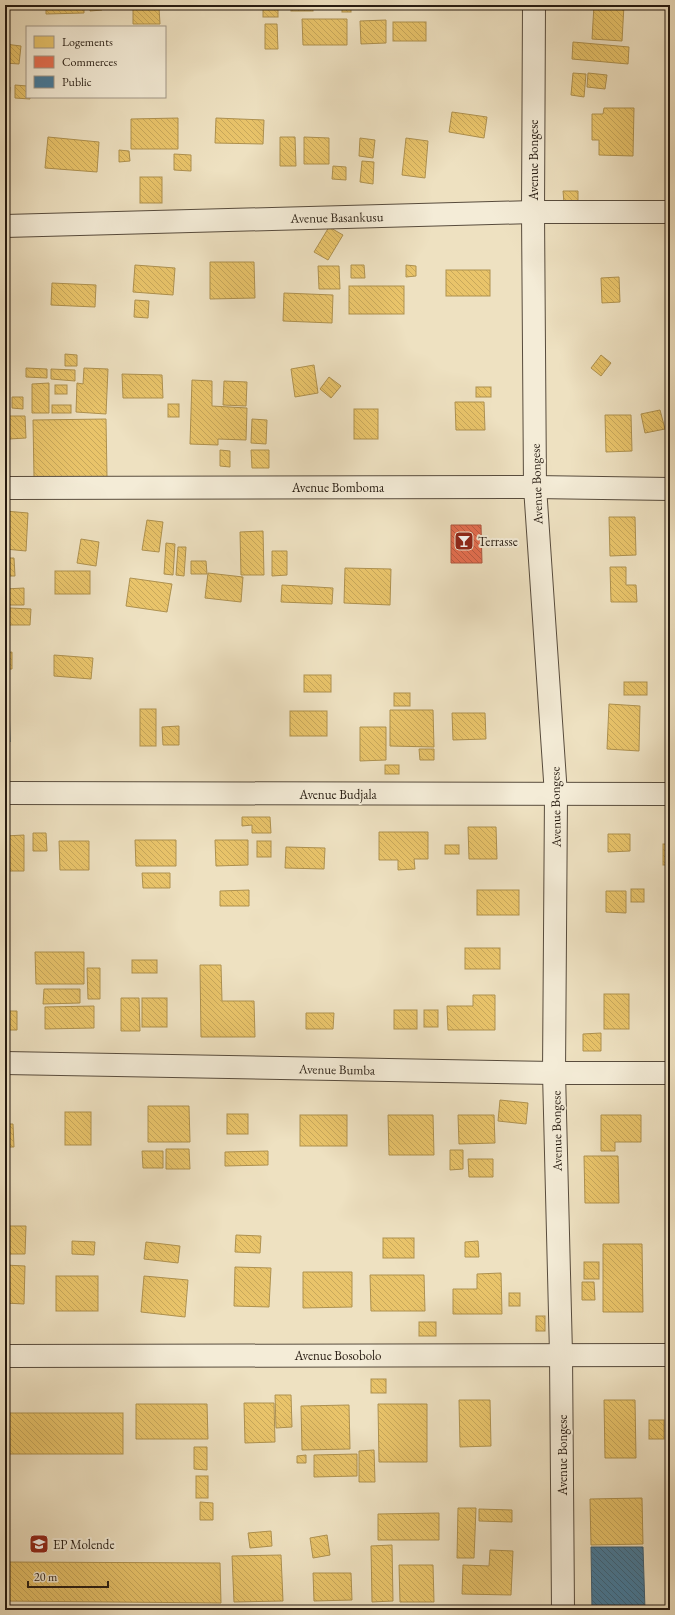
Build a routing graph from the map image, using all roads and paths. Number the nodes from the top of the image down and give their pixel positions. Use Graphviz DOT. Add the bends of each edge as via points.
graph roads {
  1 [pos="534,5"];
  2 [pos="533,212"];
  3 [pos="670,212"];
  4 [pos="5,226"];
  5 [pos="535,487"];
  6 [pos="5,488"];
  7 [pos="670,489"];
  8 [pos="5,793"];
  9 [pos="556,794"];
  10 [pos="670,794"];
  11 [pos="5,1063"];
  12 [pos="554,1073"];
  13 [pos="670,1074"];
  14 [pos="561,1354"];
  15 [pos="670,1355"];
  16 [pos="5,1356"];
  17 [pos="563,1610"];
  1 -- 2 [label="street, Avenue Bongese"];
  2 -- 3 [label="street, Avenue Basankusu"];
  2 -- 4 [label="street, Avenue Basankusu"];
  2 -- 5 [label="street, Avenue Bongese"];
  5 -- 6 [label="street, Avenue Bomboma"];
  5 -- 7 [label="street, Avenue Bomboma"];
  5 -- 9 [label="street, Avenue Bongese"];
  8 -- 9 [label="street, Avenue Budjala"];
  9 -- 10 [label="street, Avenue Budjala"];
  9 -- 12 [label="street, Avenue Bongese"];
  11 -- 12 [label="street, Avenue Bumba"];
  12 -- 13 [label="street, Avenue Bumba"];
  12 -- 14 [label="street, Avenue Bongese"];
  14 -- 15 [label="street, Avenue Bosobolo"];
  14 -- 16 [label="street, Avenue Bosobolo"];
  14 -- 17 [label="street, Avenue Bongese"];
}
